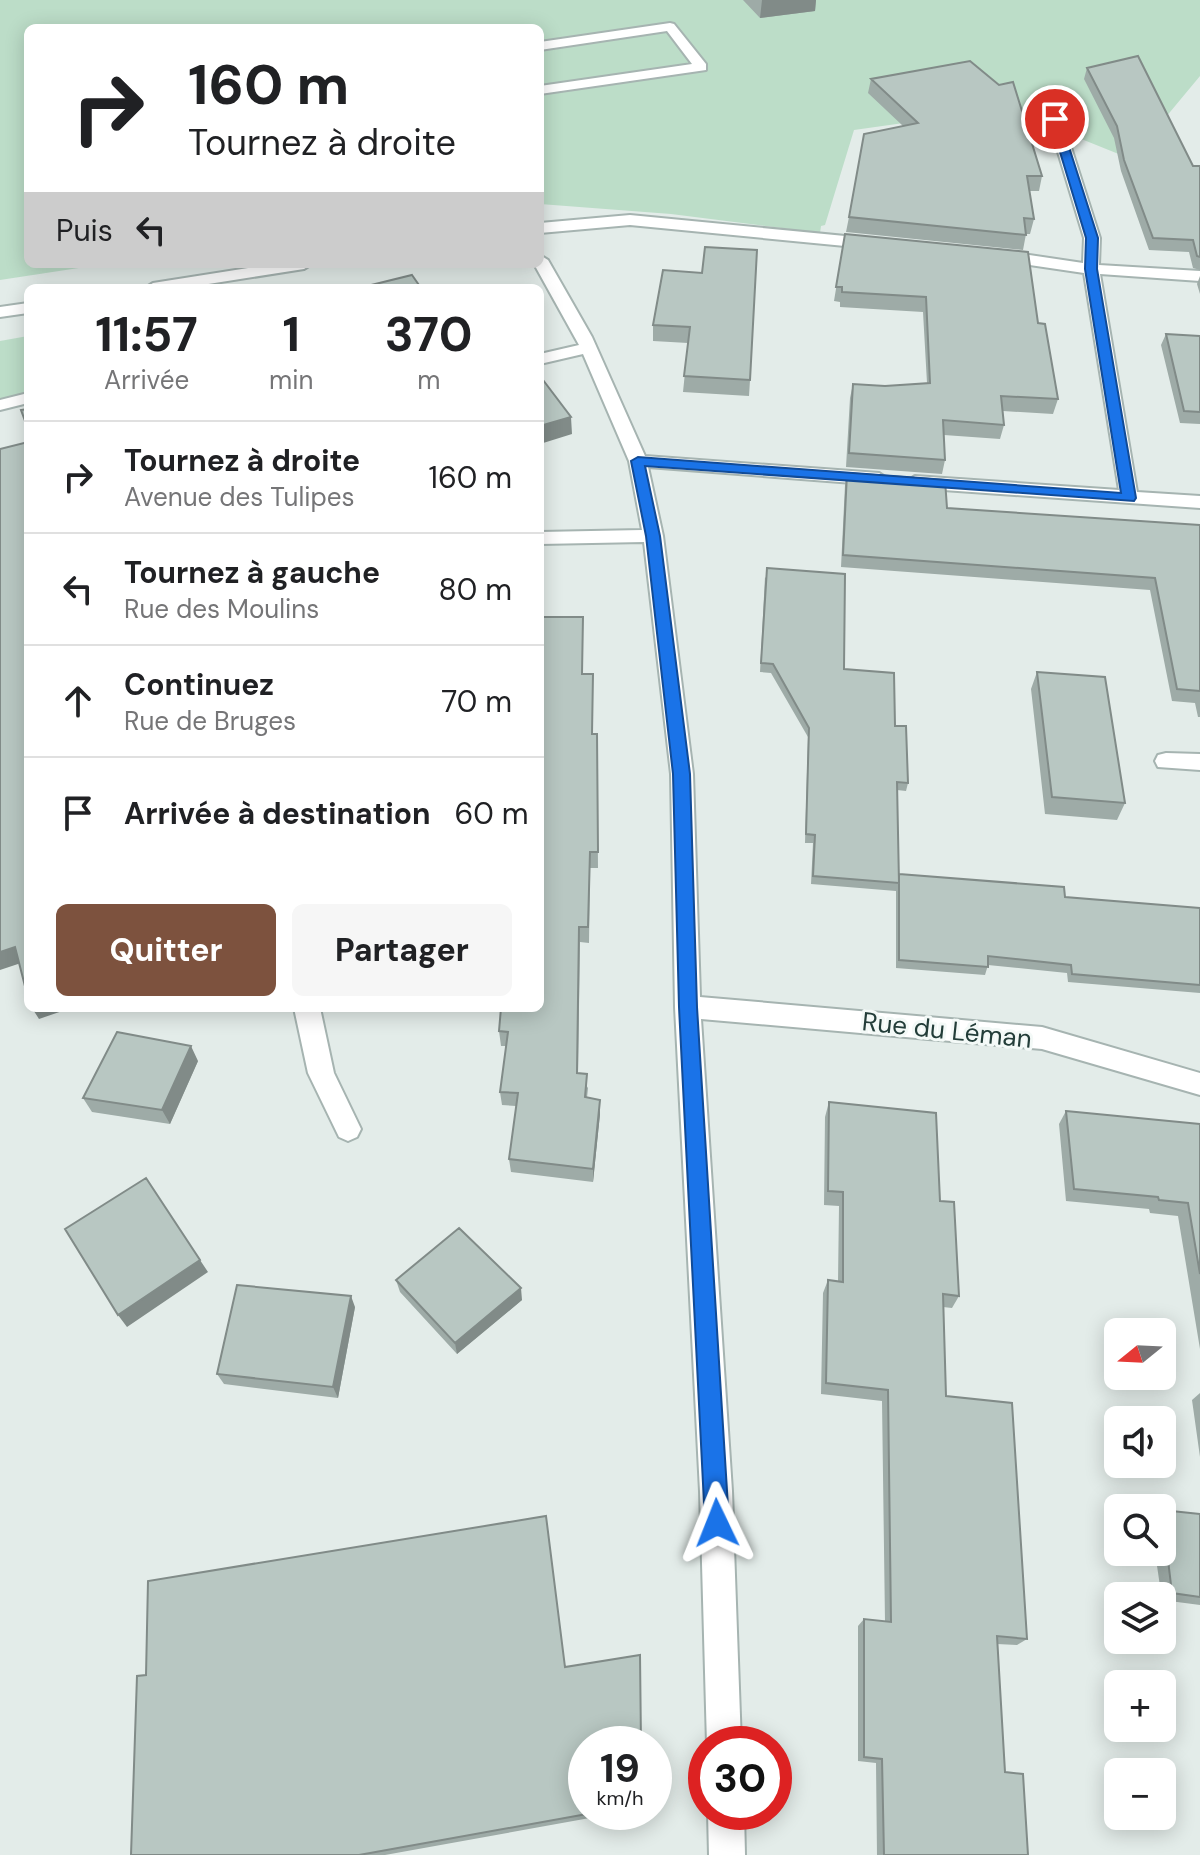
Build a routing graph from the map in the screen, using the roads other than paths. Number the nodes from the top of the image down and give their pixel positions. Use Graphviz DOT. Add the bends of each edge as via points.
graph roads {
  1 [pos="544,45"];
  2 [pos="544,89"];
  3 [pos="1055,119"];
  4 [pos="544,228"];
  5 [pos="899,246"];
  6 [pos="979,253"];
  7 [pos="544,267"];
  8 [pos="279,268"];
  9 [pos="1091,269"];
  10 [pos="1200,276"];
  11 [pos="178,284"];
  12 [pos="24,309"];
  13 [pos="0,312"];
  14 [pos="588,348"];
  15 [pos="544,358"];
  16 [pos="24,399"];
  17 [pos="0,405"];
  18 [pos="638,461"];
  19 [pos="1129,498"];
  20 [pos="1200,502"];
  21 [pos="653,536"];
  22 [pos="544,538"];
  23 [pos="1166,761"];
  24 [pos="1200,762"];
  25 [pos="688,1007"];
  26 [pos="308,1012"];
  27 [pos="1200,1084"];
  28 [pos="348,1129"];
  29 [pos="723,1726"];
  30 [pos="726,1830"];
  31 [pos="727,1855"];
  1 -- 2 [label="street" via="670,27 701,67"];
  3 -- 9 [label="street" via="1092,238"];
  4 -- 5 [label="street" via="630,220"];
  6 -- 9 [label="street"];
  7 -- 14 [label="street"];
  8 -- 11 [label="street"];
  9 -- 10 [label="street"];
  9 -- 19 [label="street"];
  12 -- 13 [label="street"];
  14 -- 15 [label="street"];
  14 -- 18 [label="street"];
  16 -- 17 [label="street"];
  18 -- 19 [label="street"];
  18 -- 21 [label="street"];
  19 -- 20 [label="street"];
  21 -- 22 [label="street"];
  21 -- 25 [label="street" via="682,774"];
  23 -- 24 [label="street"];
  25 -- 27 [label="street, Rue du Léman" via="1017,1034"];
  25 -- 29 [label="street" via="716,1491"];
  26 -- 28 [label="street" via="321,1073"];
  30 -- 31 [label="street"];
}
